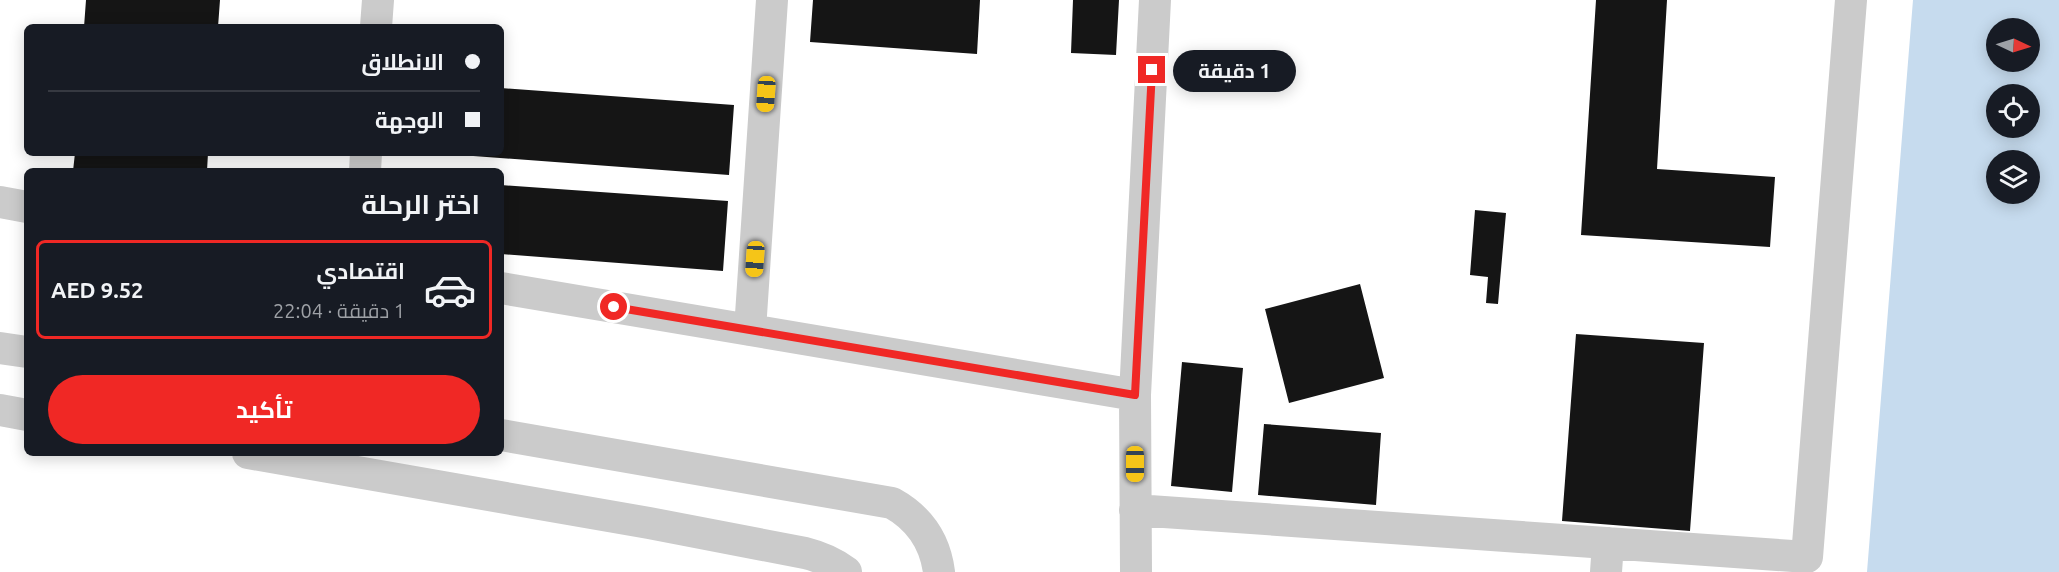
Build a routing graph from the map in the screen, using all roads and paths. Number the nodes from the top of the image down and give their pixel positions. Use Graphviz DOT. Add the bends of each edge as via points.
graph roads {
  1 [pos="378,0"];
  2 [pos="772,0"];
  3 [pos="1155,0"];
  4 [pos="1851,0"];
  5 [pos="376,24"];
  6 [pos="0,202"];
  7 [pos="24,206"];
  8 [pos="504,289"];
  9 [pos="750,330"];
  10 [pos="0,348"];
  11 [pos="24,352"];
  12 [pos="1135,395"];
  13 [pos="0,410"];
  14 [pos="24,414"];
  15 [pos="504,436"];
  16 [pos="265,456"];
  17 [pos="1135,510"];
  18 [pos="1607,558"];
  19 [pos="773,560"];
  20 [pos="846,572"];
  21 [pos="939,572"];
  22 [pos="1136,572"];
  1 -- 5 [label="lane"];
  2 -- 9 [label="lane"];
  3 -- 12 [label="lane"];
  4 -- 18 [label="lane" via="1807,557"];
  6 -- 7 [label="lane"];
  8 -- 9 [label="lane"];
  9 -- 12 [label="lane"];
  10 -- 11 [label="lane"];
  12 -- 17 [label="lane"];
  13 -- 14 [label="lane"];
  15 -- 21 [label="lane" via="892,503 924,528"];
  16 -- 19 [label="lane" via="649,523"];
  17 -- 18 [label="lane"];
  17 -- 22 [label="lane"];
  19 -- 20 [label="lane" via="820,557"];
}
